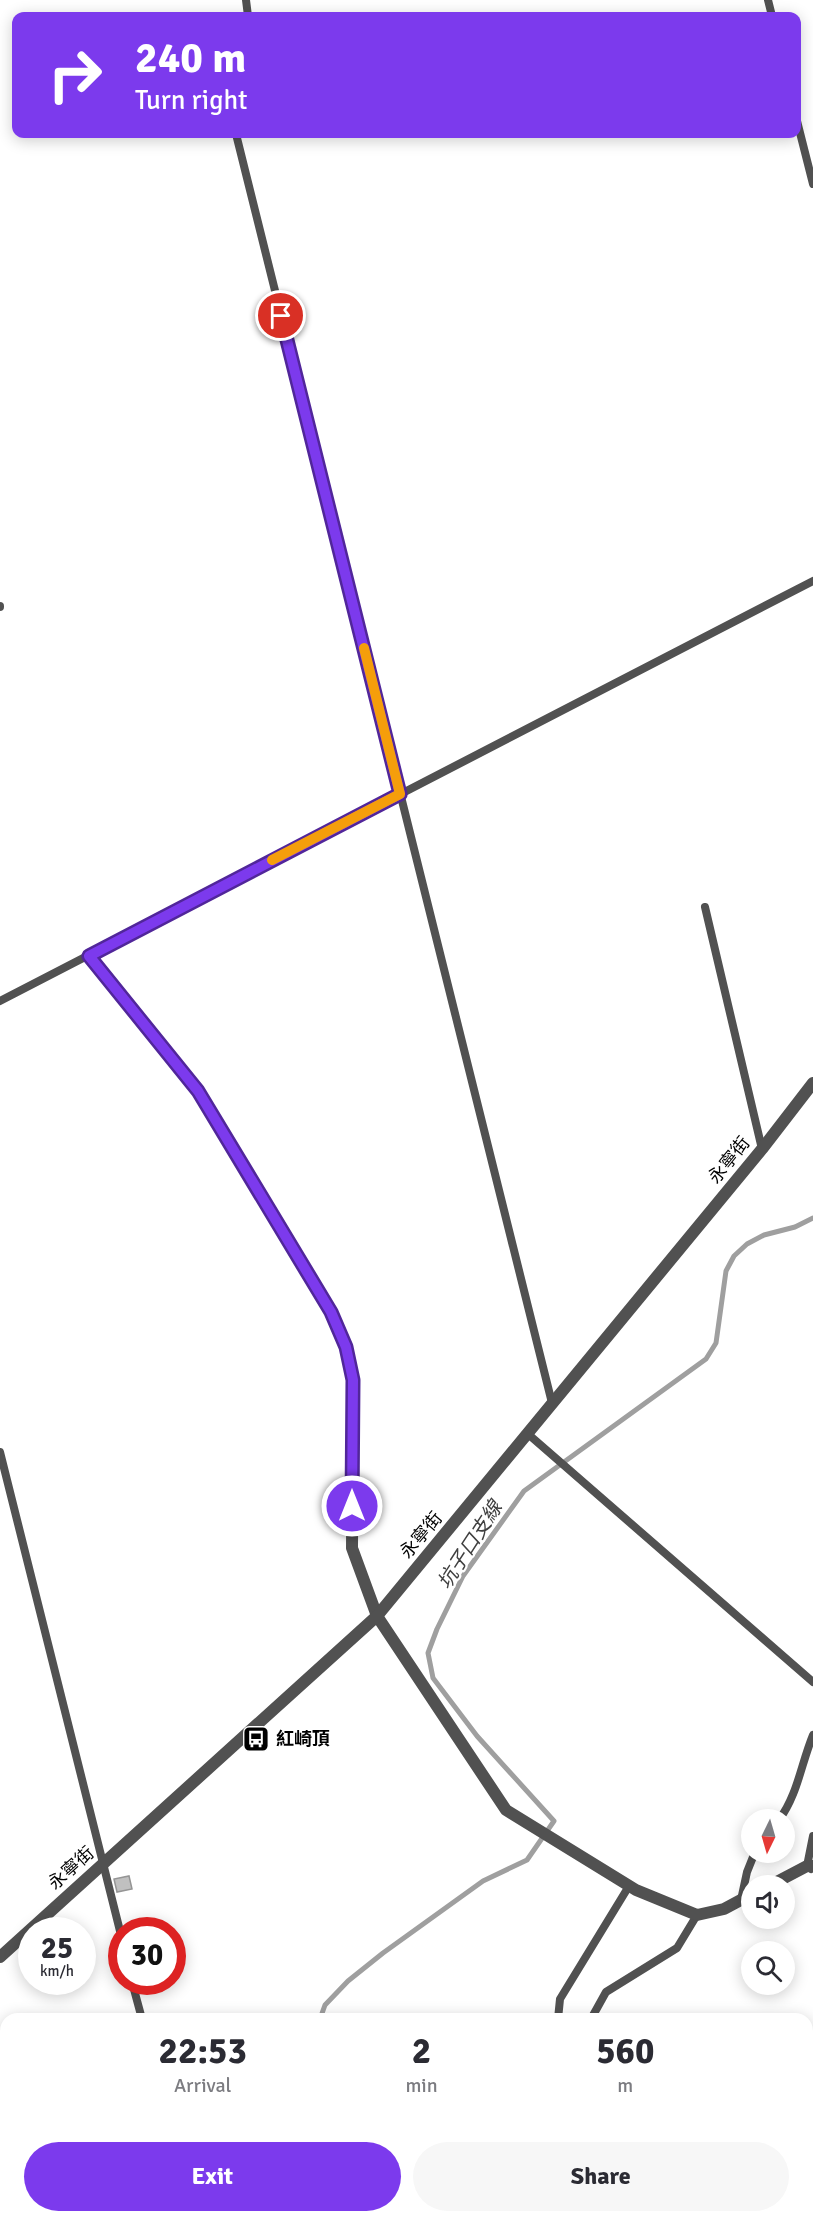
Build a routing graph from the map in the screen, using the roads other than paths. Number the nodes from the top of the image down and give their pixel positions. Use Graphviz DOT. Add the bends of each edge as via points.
graph roads {
  1 [pos="801,137"];
  2 [pos="237,138"];
  3 [pos="813,184"];
  4 [pos="813,581"];
  5 [pos="400,794"];
  6 [pos="705,907"];
  7 [pos="89,956"];
  8 [pos="0,1001"];
  9 [pos="813,1083"];
  10 [pos="762,1149"];
  11 [pos="552,1403"];
  12 [pos="528,1434"];
  13 [pos="0,1452"];
  14 [pos="377,1616"];
  15 [pos="813,1682"];
  16 [pos="813,1735"];
  17 [pos="786,1809"];
  18 [pos="813,1836"];
  19 [pos="102,1864"];
  20 [pos="811,1867"];
  21 [pos="793,1875"];
  22 [pos="629,1886"];
  23 [pos="741,1900"];
  24 [pos="697,1915"];
  25 [pos="116,1917"];
  26 [pos="0,1957"];
  27 [pos="136,1995"];
  28 [pos="140,2013"];
  29 [pos="559,2013"];
  30 [pos="594,2013"];
  1 -- 3 [label="lane"];
  2 -- 5 [label="lane"];
  4 -- 5 [label="lane"];
  5 -- 7 [label="lane"];
  5 -- 11 [label="lane"];
  6 -- 10 [label="lane"];
  7 -- 8 [label="lane"];
  7 -- 14 [label="street" via="198,1091 331,1312 346,1347 353,1380 352,1548"];
  9 -- 10 [label="street, 永寧街"];
  10 -- 11 [label="street, 永寧街"];
  11 -- 12 [label="street, 永寧街"];
  12 -- 14 [label="street, 永寧街"];
  12 -- 15 [label="lane"];
  13 -- 19 [label="lane"];
  14 -- 19 [label="street, 永寧街"];
  14 -- 22 [label="street" via="506,1810"];
  16 -- 17 [label="lane"];
  18 -- 20 [label="lane"];
  19 -- 25 [label="lane"];
  19 -- 26 [label="street, 永寧街"];
  20 -- 21 [label="street"];
  22 -- 24 [label="street"];
  22 -- 29 [label="lane" via="560,1999"];
  23 -- 24 [label="street" via="724,1909"];
  24 -- 30 [label="lane" via="676,1948 606,1992"];
  27 -- 28 [label="lane"];
}
